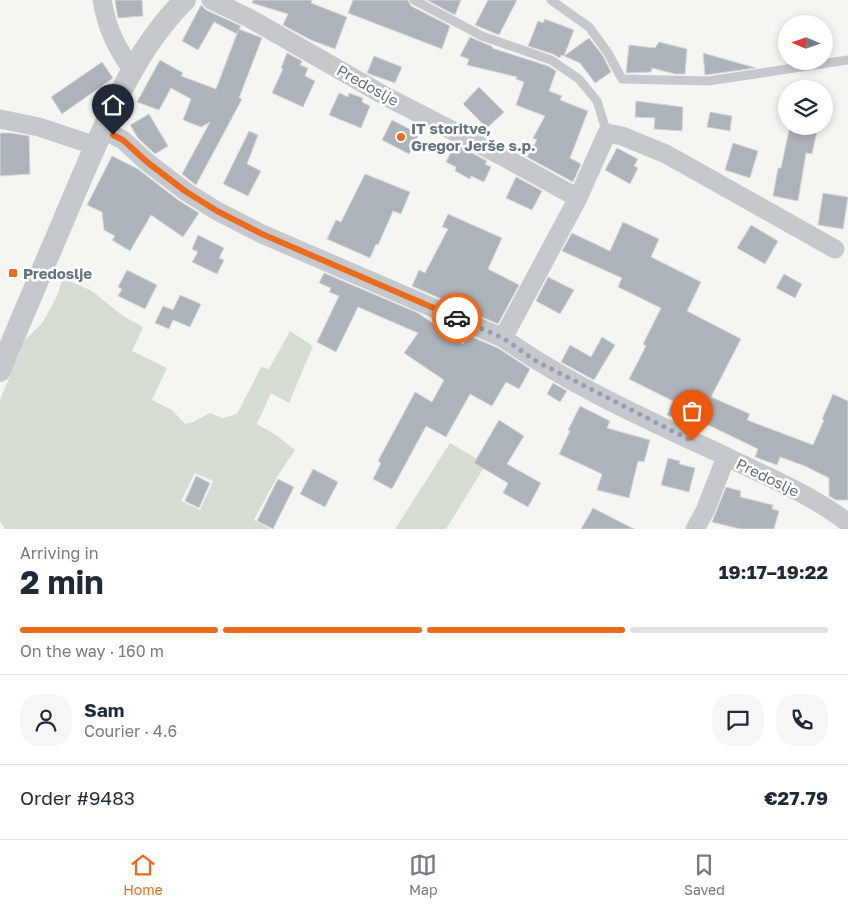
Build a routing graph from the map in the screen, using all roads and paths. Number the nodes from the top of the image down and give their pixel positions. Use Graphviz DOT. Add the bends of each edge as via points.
graph roads {
  1 [pos="102,0"];
  2 [pos="185,0"];
  3 [pos="211,0"];
  4 [pos="414,0"];
  5 [pos="551,0"];
  6 [pos="848,60"];
  7 [pos="133,71"];
  8 [pos="0,119"];
  9 [pos="607,133"];
  10 [pos="99,138"];
  11 [pos="578,198"];
  12 [pos="835,249"];
  13 [pos="503,338"];
  14 [pos="0,371"];
  15 [pos="726,457"];
  16 [pos="840,510"];
  17 [pos="848,524"];
  18 [pos="695,529"];
  1 -- 7 [label="street" via="109,32"];
  2 -- 7 [label="street" via="170,14"];
  3 -- 11 [label="street, Predoslje"];
  4 -- 9 [label="lane" via="482,36 551,60 579,79 597,101"];
  5 -- 6 [label="lane" via="589,27 622,80 708,81"];
  7 -- 10 [label="street"];
  8 -- 10 [label="street, Predoslje"];
  9 -- 11 [label="street"];
  9 -- 12 [label="street" via="666,154"];
  10 -- 13 [label="street, Predoslje" via="123,140 185,191 262,234"];
  10 -- 14 [label="street"];
  11 -- 13 [label="street"];
  13 -- 15 [label="street, Predoslje" via="536,361"];
  15 -- 16 [label="street, Predoslje"];
  15 -- 18 [label="street"];
  16 -- 17 [label="street, Predoslje"];
}
